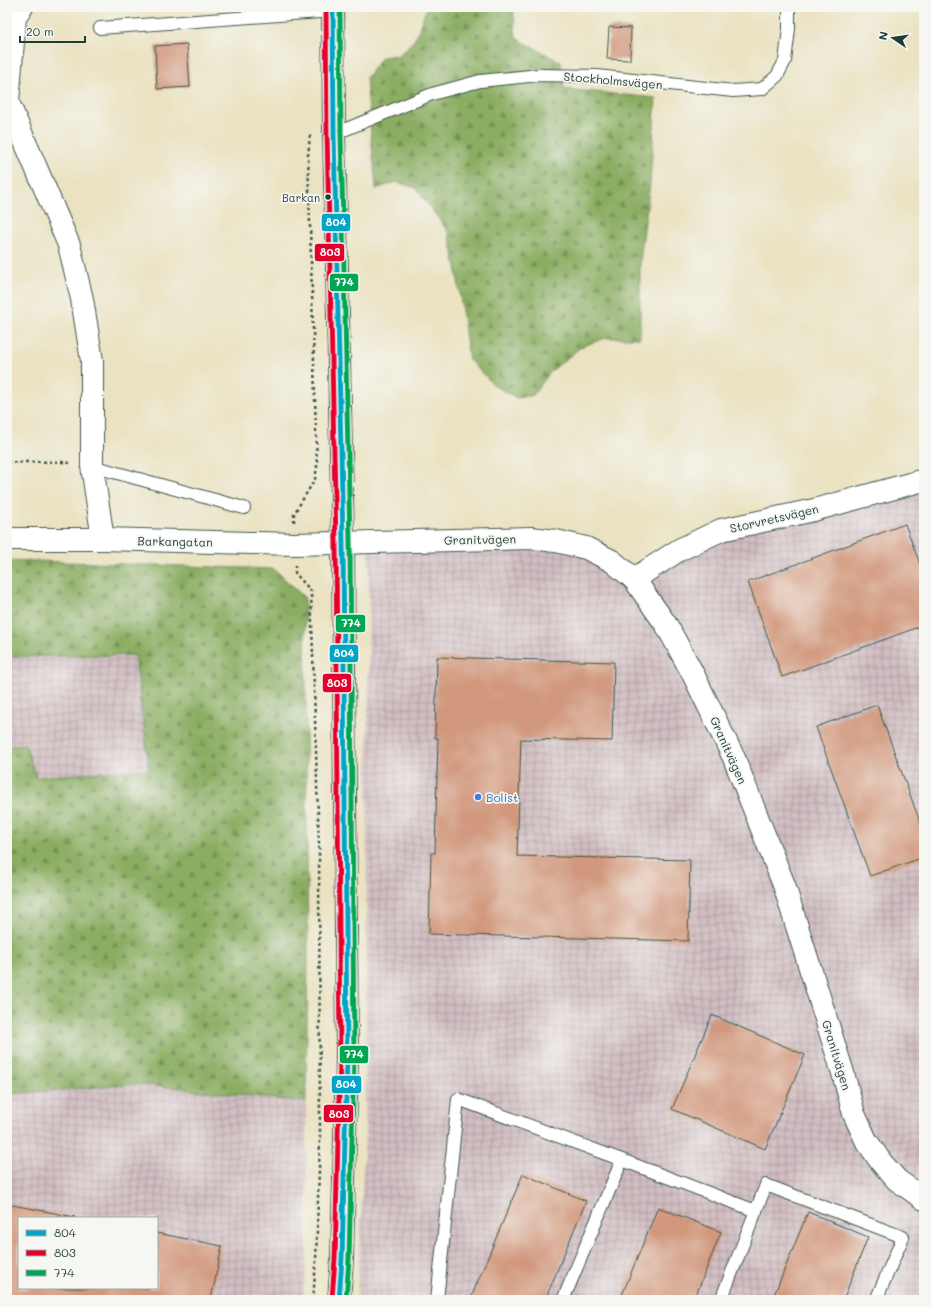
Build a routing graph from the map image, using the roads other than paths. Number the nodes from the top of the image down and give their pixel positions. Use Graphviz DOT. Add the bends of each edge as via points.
graph roads {
  1 [pos="22,7"];
  2 [pos="789,7"];
  3 [pos="333,9"];
  4 [pos="100,28"];
  5 [pos="334,134"];
  6 [pos="92,466"];
  7 [pos="924,480"];
  8 [pos="244,508"];
  9 [pos="102,539"];
  10 [pos="7,540"];
  11 [pos="343,542"];
  12 [pos="634,579"];
  13 [pos="622,1160"];
  14 [pos="924,1199"];
  15 [pos="756,1211"];
  16 [pos="339,1300"];
  17 [pos="437,1300"];
  18 [pos="563,1300"];
  19 [pos="720,1300"];
  20 [pos="876,1300"];
  1 -- 6 [label="street" via="15,17 8,102 69,245 82,299 92,361"];
  2 -- 5 [label="lane, Stockholmsvägen" via="790,29 785,61 778,76 762,89 733,91 598,76 539,75 480,81 432,94"];
  3 -- 4 [label="lane"];
  3 -- 5 [label="main road"];
  5 -- 11 [label="main road"];
  6 -- 8 [label="lane"];
  6 -- 9 [label="street"];
  7 -- 12 [label="street, Storvretsvägen" via="814,510 721,530 679,550"];
  9 -- 10 [label="street, Barkangatan"];
  9 -- 11 [label="street, Barkangatan" via="294,544"];
  11 -- 12 [label="street, Granitvägen" via="532,538 586,548 612,561"];
  11 -- 16 [label="main road" via="347,1057"];
  12 -- 14 [label="street, Granitvägen" via="667,626 694,674 734,758 784,885 854,1114 866,1140 897,1180"];
  13 -- 15 [label="lane"];
  13 -- 17 [label="lane" via="458,1099"];
  13 -- 18 [label="lane"];
  15 -- 19 [label="lane"];
  15 -- 20 [label="lane" via="766,1185 903,1237"];
}
